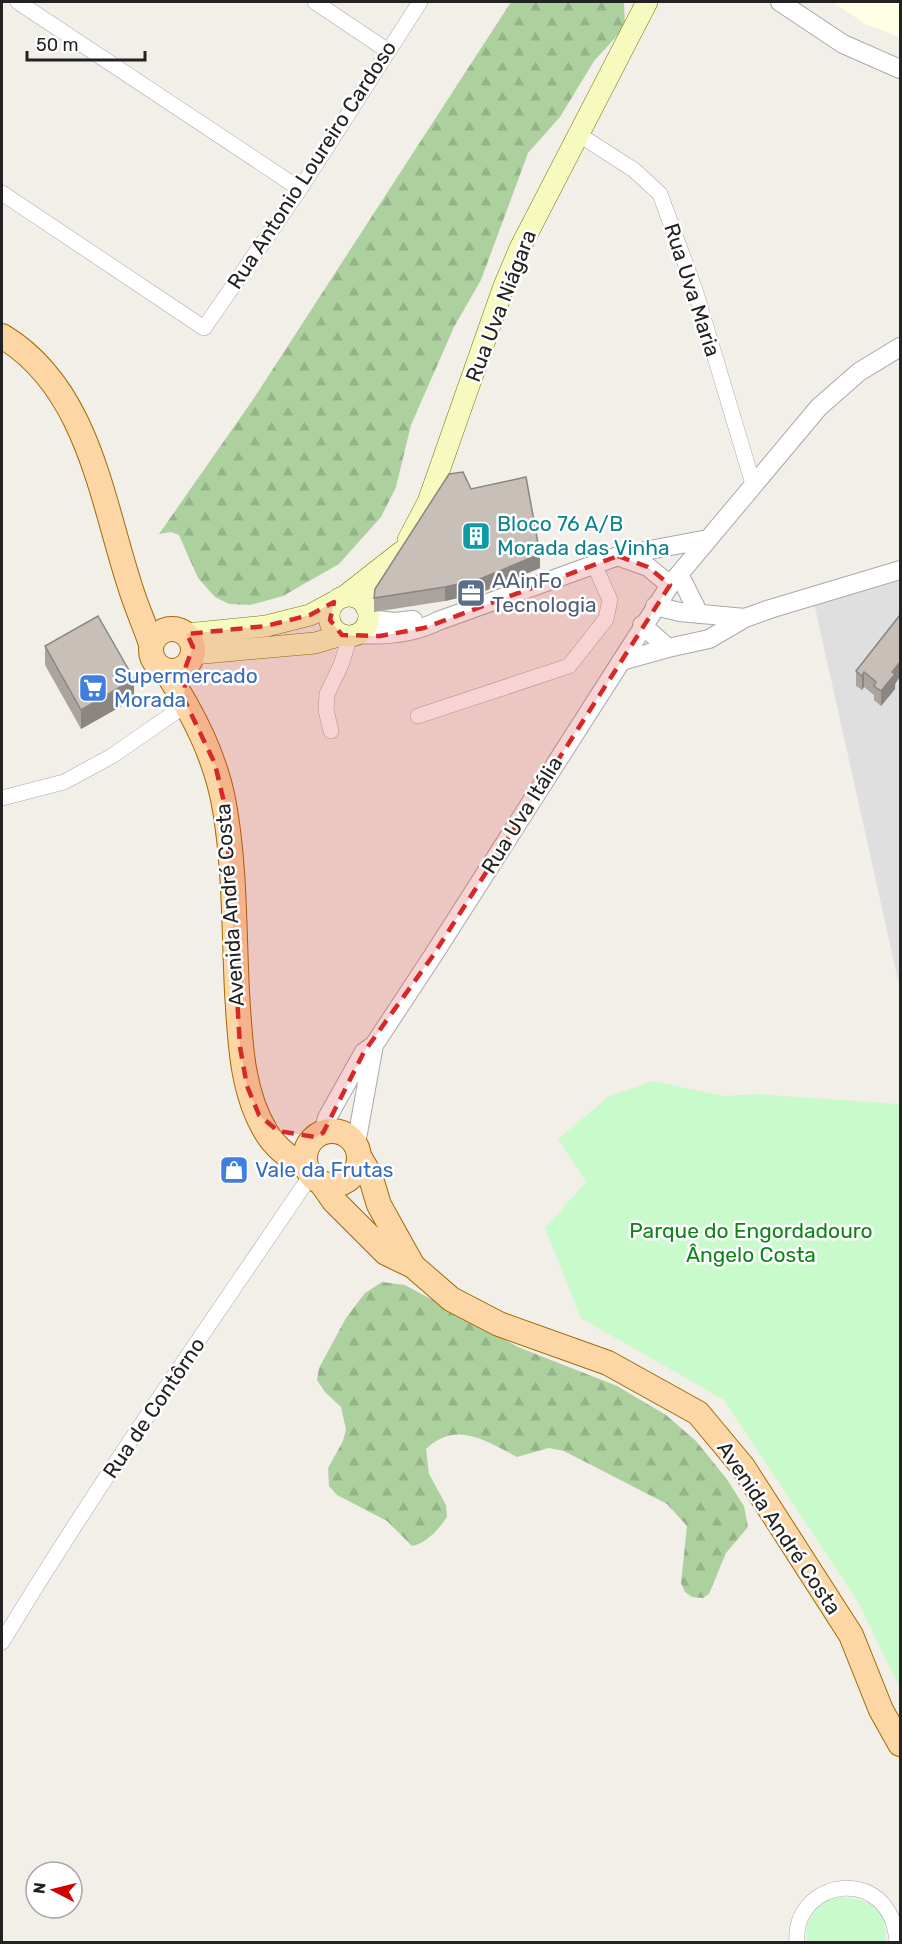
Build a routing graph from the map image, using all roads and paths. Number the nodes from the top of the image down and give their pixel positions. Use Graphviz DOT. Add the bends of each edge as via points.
graph roads {
  1 [pos="18,2"];
  2 [pos="315,2"];
  3 [pos="420,2"];
  4 [pos="647,2"];
  5 [pos="780,2"];
  6 [pos="388,51"];
  7 [pos="900,69"];
  8 [pos="578,134"];
  9 [pos="300,189"];
  10 [pos="2,193"];
  11 [pos="2,336"];
  12 [pos="900,347"];
  13 [pos="753,484"];
  14 [pos="708,539"];
  15 [pos="400,552"];
  16 [pos="618,556"];
  17 [pos="594,564"];
  18 [pos="900,570"];
  19 [pos="674,579"];
  20 [pos="340,599"];
  21 [pos="137,603"];
  22 [pos="655,606"];
  23 [pos="699,614"];
  24 [pos="745,618"];
  25 [pos="356,626"];
  26 [pos="642,626"];
  27 [pos="151,644"];
  28 [pos="668,648"];
  29 [pos="183,651"];
  30 [pos="621,661"];
  31 [pos="185,702"];
  32 [pos="418,716"];
  33 [pos="331,731"];
  34 [pos="2,798"];
  35 [pos="374,1045"];
  36 [pos="259,1115"];
  37 [pos="319,1135"];
  38 [pos="357,1150"];
  39 [pos="313,1176"];
  40 [pos="413,1266"];
  41 [pos="2,1642"];
  42 [pos="900,1744"];
  43 [pos="797,1942"];
  44 [pos="897,1942"];
  1 -- 9 [label="street"];
  2 -- 6 [label="street"];
  3 -- 6 [label="street, Rua Antonio Loureiro Cardoso"];
  4 -- 8 [label="main road, Rua Uva Niágara"];
  5 -- 7 [label="street" via="843,44"];
  6 -- 9 [label="street, Rua Antonio Loureiro Cardoso"];
  8 -- 13 [label="street, Rua Uva Maria" via="634,170 660,194 695,290"];
  8 -- 15 [label="main road, Rua Uva Niágara" via="512,267 428,502"];
  9 -- 10 [label="street, Rua Antonio Loureiro Cardoso" via="204,328"];
  11 -- 21 [label="main road" via="38,365 63,397 84,437"];
  12 -- 13 [label="street, Rua Uva Itália" via="859,372 819,407"];
  13 -- 14 [label="street, Rua Uva Itália"];
  14 -- 16 [label="street"];
  14 -- 19 [label="street, Rua Uva Itália"];
  15 -- 20 [label="main road, Rua Uva Niágara"];
  15 -- 25 [label="main road, Rua Uva Niágara"];
  16 -- 17 [label="street"];
  16 -- 19 [label="street"];
  17 -- 25 [label="street" via="424,628 380,636"];
  17 -- 32 [label="street" via="610,600 606,619 569,666"];
  18 -- 24 [label="street"];
  19 -- 22 [label="street, Rua Uva Itália"];
  19 -- 23 [label="street"];
  20 -- 25 [label="main road" via="357,598"];
  20 -- 25 [label="main road" via="329,614 332,626"];
  20 -- 29 [label="main road, Rua Uva Niágara" via="309,615"];
  21 -- 27 [label="main road"];
  21 -- 29 [label="main road"];
  22 -- 23 [label="street"];
  22 -- 26 [label="street, Rua Uva Itália"];
  23 -- 24 [label="street"];
  24 -- 28 [label="street" via="709,639"];
  25 -- 29 [label="main road" via="315,643"];
  25 -- 33 [label="street" via="327,694"];
  26 -- 28 [label="street"];
  26 -- 30 [label="street, Rua Uva Itália"];
  27 -- 29 [label="main road" via="154,662"];
  27 -- 29 [label="main road" via="160,632 174,628"];
  28 -- 30 [label="street"];
  29 -- 31 [label="main road, Avenida André Costa"];
  30 -- 35 [label="street, Rua Uva Itália"];
  31 -- 34 [label="street" via="112,756 64,782"];
  31 -- 36 [label="main road, Avenida André Costa" via="215,764 225,811 240,1047 247,1086"];
  35 -- 37 [label="street, Rua Uva Itália" via="364,1052"];
  35 -- 38 [label="street, Rua Uva Itália"];
  36 -- 37 [label="main road" via="278,1131"];
  36 -- 39 [label="main road, Avenida André Costa" via="267,1133"];
  37 -- 38 [label="main road" via="341,1133 349,1137"];
  37 -- 39 [label="main road" via="308,1146 305,1157"];
  38 -- 39 [label="main road" via="357,1169 348,1180 336,1186"];
  38 -- 40 [label="main road, Avenida André Costa" via="379,1205"];
  39 -- 40 [label="main road, Avenida André Costa" via="387,1253"];
  39 -- 41 [label="street, Rua de Contôrno" via="139,1430"];
  40 -- 42 [label="main road, Avenida André Costa" via="460,1304 499,1324 608,1363 698,1413 743,1467 851,1635 880,1710"];
  43 -- 44 [label="street" via="799,1923 806,1909 832,1890 848,1888 878,1898 889,1910"];
}
